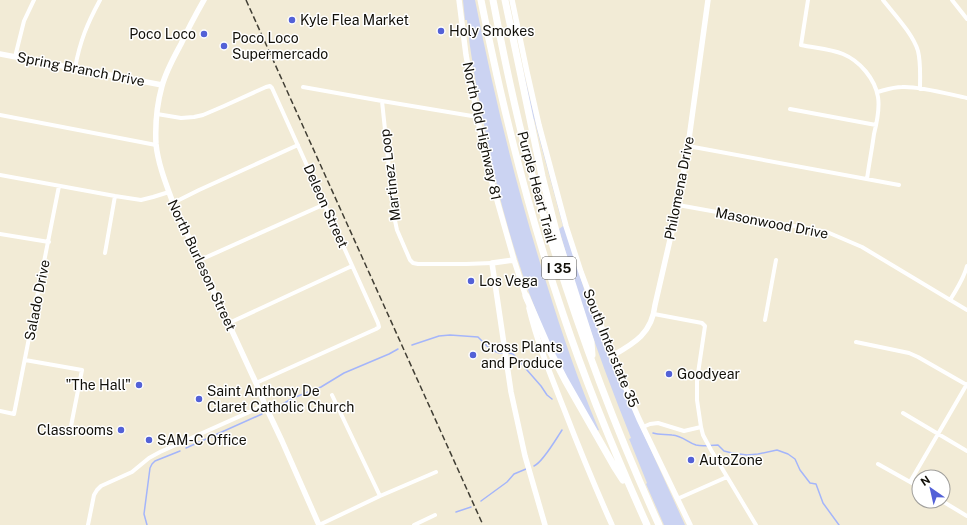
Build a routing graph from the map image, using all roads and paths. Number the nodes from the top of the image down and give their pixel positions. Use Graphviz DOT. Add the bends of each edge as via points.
graph roads {
  1 [pos="34,0"];
  2 [pos="100,0"];
  3 [pos="204,0"];
  4 [pos="459,0"];
  5 [pos="482,0"];
  6 [pos="493,0"];
  7 [pos="505,0"];
  8 [pos="512,0"];
  9 [pos="708,0"];
  10 [pos="808,0"];
  11 [pos="883,0"];
  12 [pos="952,0"];
  13 [pos="967,10"];
  14 [pos="963,14"];
  15 [pos="967,19"];
  16 [pos="0,54"];
  17 [pos="15,56"];
  18 [pos="75,68"];
  19 [pos="162,85"];
  20 [pos="303,87"];
  21 [pos="920,88"];
  22 [pos="877,92"];
  23 [pos="967,98"];
  24 [pos="382,102"];
  25 [pos="790,109"];
  26 [pos="157,114"];
  27 [pos="0,115"];
  28 [pos="478,117"];
  29 [pos="876,125"];
  30 [pos="156,145"];
  31 [pos="298,145"];
  32 [pos="688,146"];
  33 [pos="0,175"];
  34 [pos="867,179"];
  35 [pos="899,185"];
  36 [pos="59,186"];
  37 [pos="169,192"];
  38 [pos="115,196"];
  39 [pos="173,203"];
  40 [pos="325,204"];
  41 [pos="678,205"];
  42 [pos="0,234"];
  43 [pos="49,242"];
  44 [pos="105,253"];
  45 [pos="200,260"];
  46 [pos="514,260"];
  47 [pos="776,260"];
  48 [pos="492,264"];
  49 [pos="352,266"];
  50 [pos="967,266"];
  51 [pos="526,296"];
  52 [pos="950,300"];
  53 [pos="967,310"];
  54 [pos="654,314"];
  55 [pos="765,320"];
  56 [pos="229,323"];
  57 [pos="856,342"];
  58 [pos="612,356"];
  59 [pos="25,360"];
  60 [pos="592,365"];
  61 [pos="256,383"];
  62 [pos="967,384"];
  63 [pos="332,395"];
  64 [pos="265,405"];
  65 [pos="0,411"];
  66 [pos="903,413"];
  67 [pos="71,426"];
  68 [pos="643,427"];
  69 [pos="701,427"];
  70 [pos="938,434"];
  71 [pos="967,451"];
  72 [pos="878,464"];
  73 [pos="436,472"];
  74 [pos="727,477"];
  75 [pos="910,482"];
  76 [pos="633,493"];
  77 [pos="380,496"];
  78 [pos="677,499"];
  79 [pos="951,506"];
  80 [pos="435,515"];
  81 [pos="967,516"];
  82 [pos="88,525"];
  83 [pos="319,525"];
  84 [pos="414,525"];
  85 [pos="545,525"];
  86 [pos="612,525"];
  87 [pos="647,525"];
  88 [pos="659,525"];
  89 [pos="690,525"];
  90 [pos="756,525"];
  1 -- 17 [label="street" via="24,21"];
  2 -- 18 [label="street" via="83,37"];
  3 -- 19 [label="street, North Burleson Street" via="168,68"];
  4 -- 28 [label="street, North Old Highway 81"];
  5 -- 76 [label="highway, Purple Heart Trail / I 35" via="508,128 536,232 578,359"];
  6 -- 60 [label="highway, Purple Heart Trail / I 35" via="512,94 544,219"];
  7 -- 60 [label="highway" via="542,176 558,239 591,342"];
  8 -- 58 [label="street, South Interstate 35" via="527,72 566,226"];
  9 -- 32 [label="street, Philomena Drive"];
  10 -- 22 [label="street" via="801,45 835,51 854,59 866,72"];
  11 -- 21 [label="street" via="918,51"];
  12 -- 14 [label="street"];
  13 -- 14 [label="street"];
  14 -- 15 [label="street"];
  16 -- 17 [label="street, Spring Branch Drive"];
  17 -- 18 [label="street, Spring Branch Drive"];
  18 -- 19 [label="street, Spring Branch Drive"];
  19 -- 26 [label="street, North Burleson Street"];
  20 -- 24 [label="street"];
  21 -- 22 [label="street" via="902,87"];
  21 -- 23 [label="street"];
  22 -- 29 [label="street"];
  24 -- 28 [label="street"];
  24 -- 48 [label="street, Martinez Loop" via="394,216 410,260 418,264"];
  25 -- 29 [label="street"];
  26 -- 30 [label="street, North Burleson Street"];
  26 -- 31 [label="street, Deleon Street" via="181,118 203,115 270,86"];
  27 -- 30 [label="street"];
  28 -- 46 [label="street, North Old Highway 81" via="486,158"];
  29 -- 34 [label="street"];
  30 -- 37 [label="street, North Burleson Street"];
  31 -- 39 [label="street"];
  31 -- 40 [label="street, Deleon Street"];
  32 -- 34 [label="street"];
  32 -- 41 [label="street, Philomena Drive"];
  33 -- 36 [label="street"];
  34 -- 35 [label="street"];
  36 -- 38 [label="street"];
  36 -- 43 [label="street, Salado Drive"];
  37 -- 38 [label="street" via="141,200"];
  37 -- 39 [label="street, North Burleson Street"];
  38 -- 44 [label="street"];
  39 -- 45 [label="street, North Burleson Street"];
  40 -- 45 [label="street"];
  40 -- 49 [label="street, Deleon Street"];
  41 -- 52 [label="street, Masonwood Drive" via="827,232 862,247"];
  41 -- 54 [label="street, Philomena Drive"];
  42 -- 43 [label="street"];
  43 -- 59 [label="street, Salado Drive"];
  45 -- 56 [label="street, North Burleson Street"];
  46 -- 48 [label="street, Martinez Loop"];
  46 -- 51 [label="street"];
  47 -- 55 [label="street"];
  48 -- 85 [label="street" via="511,392 525,456"];
  49 -- 56 [label="street"];
  49 -- 61 [label="street, Deleon Street" via="379,327"];
  50 -- 52 [label="street"];
  51 -- 76 [label="highway" via="565,380 614,466"];
  51 -- 86 [label="street" via="553,383"];
  52 -- 53 [label="street, Masonwood Drive"];
  54 -- 58 [label="street, Philomena Drive" via="643,334"];
  54 -- 69 [label="street" via="702,323 705,326 697,380"];
  56 -- 61 [label="street, North Burleson Street"];
  57 -- 62 [label="street" via="918,356"];
  58 -- 68 [label="street, South Interstate 35"];
  59 -- 65 [label="street, Salado Drive" via="14,414"];
  59 -- 67 [label="street" via="82,370"];
  60 -- 88 [label="highway, Purple Heart Trail / I 35"];
  61 -- 64 [label="street, North Burleson Street"];
  62 -- 70 [label="street"];
  63 -- 77 [label="street"];
  64 -- 82 [label="street" via="160,452 132,472 101,486 94,495"];
  64 -- 83 [label="street, North Burleson Street"];
  66 -- 70 [label="street"];
  68 -- 69 [label="street" via="658,423 684,431"];
  68 -- 78 [label="street, South Interstate 35"];
  69 -- 74 [label="street"];
  70 -- 71 [label="street"];
  70 -- 75 [label="street"];
  72 -- 75 [label="street"];
  73 -- 77 [label="street"];
  74 -- 78 [label="street"];
  74 -- 90 [label="street"];
  76 -- 87 [label="highway, Purple Heart Trail / I 35"];
  77 -- 83 [label="street"];
  78 -- 89 [label="street, South Interstate 35"];
  79 -- 81 [label="street"];
  80 -- 84 [label="street"];
}
